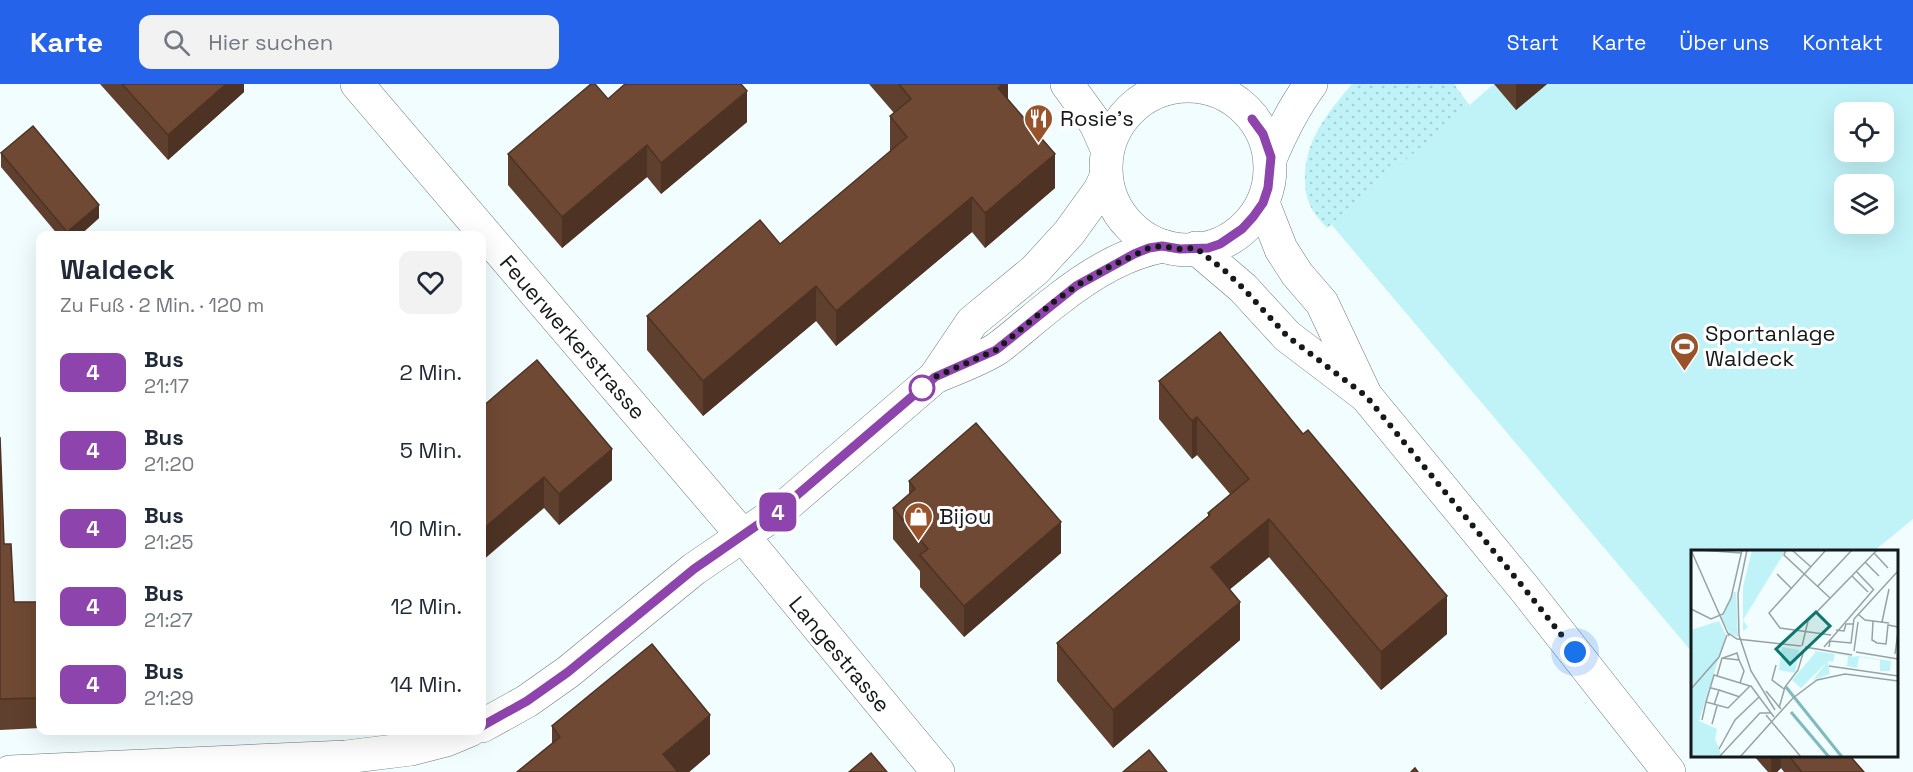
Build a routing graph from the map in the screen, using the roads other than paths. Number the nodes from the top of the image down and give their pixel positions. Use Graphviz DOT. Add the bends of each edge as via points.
graph roads {
  1 [pos="357,84"];
  2 [pos="1067,84"];
  3 [pos="1311,84"];
  4 [pos="1164,85"];
  5 [pos="1216,86"];
  6 [pos="1271,157"];
  7 [pos="1107,163"];
  8 [pos="1263,203"];
  9 [pos="483,231"];
  10 [pos="486,235"];
  11 [pos="1162,246"];
  12 [pos="1196,248"];
  13 [pos="935,377"];
  14 [pos="1366,396"];
  15 [pos="743,536"];
  16 [pos="486,724"];
  17 [pos="458,735"];
  18 [pos="10,772"];
  19 [pos="938,772"];
  20 [pos="1669,772"];
  1 -- 9 [label="street, Feuerwerkerstrasse"];
  2 -- 7 [label="street" via="1096,124"];
  3 -- 6 [label="street" via="1283,128"];
  4 -- 5 [label="street"];
  4 -- 7 [label="street" via="1132,109 1117,127"];
  5 -- 6 [label="street" via="1252,119 1263,134"];
  6 -- 8 [label="street"];
  7 -- 11 [label="street" via="1111,198 1117,212 1140,236"];
  7 -- 13 [label="street" via="1100,190 1069,233 1035,270 972,322"];
  8 -- 12 [label="street" via="1231,237 1220,244"];
  8 -- 14 [label="street" via="1281,249 1322,303"];
  10 -- 15 [label="street, Feuerwerkerstrasse"];
  11 -- 12 [label="street"];
  11 -- 13 [label="street" via="1134,254 1076,286 996,350"];
  12 -- 14 [label="street" via="1243,288 1287,336"];
  13 -- 15 [label="street" via="782,508"];
  14 -- 20 [label="street"];
  15 -- 16 [label="street" via="694,569 568,672"];
  15 -- 19 [label="street, Langestrasse"];
  17 -- 18 [label="street" via="411,749 346,757"];
}
